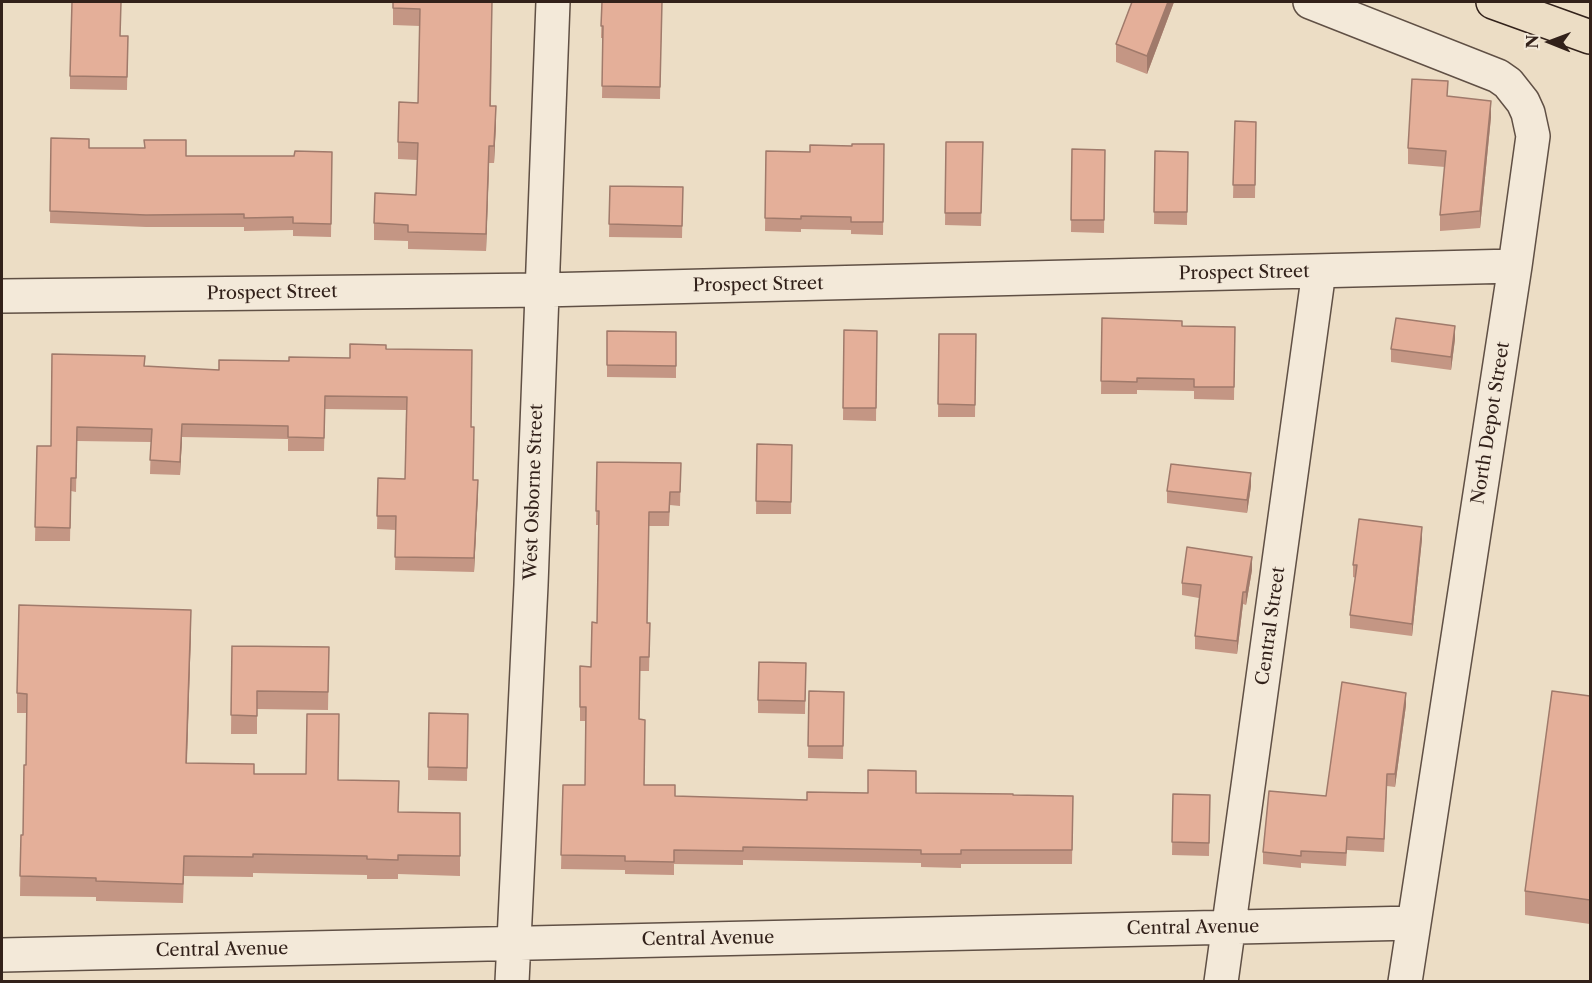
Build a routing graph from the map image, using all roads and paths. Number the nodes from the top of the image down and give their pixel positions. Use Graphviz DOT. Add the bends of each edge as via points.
graph roads {
  1 [pos="553,2"];
  2 [pos="1310,2"];
  3 [pos="1493,2"];
  4 [pos="1590,37"];
  5 [pos="1515,266"];
  6 [pos="1319,271"];
  7 [pos="542,290"];
  8 [pos="2,296"];
  9 [pos="1413,923"];
  10 [pos="1230,927"];
  11 [pos="514,944"];
  12 [pos="2,955"];
  13 [pos="512,981"];
  14 [pos="1221,981"];
  15 [pos="1405,981"];
  1 -- 7 [label="street, West Osborne Street"];
  2 -- 5 [label="street, North Depot Street" via="1498,76 1516,91 1528,113 1533,136"];
  3 -- 4 [label="main road"];
  5 -- 6 [label="street, Prospect Street"];
  5 -- 9 [label="street, North Depot Street"];
  6 -- 7 [label="street, Prospect Street"];
  6 -- 10 [label="street, Central Street"];
  7 -- 8 [label="street, Prospect Street"];
  7 -- 11 [label="street, West Osborne Street"];
  9 -- 10 [label="street, Central Avenue"];
  9 -- 15 [label="street, North Depot Street"];
  10 -- 11 [label="street, Central Avenue"];
  10 -- 14 [label="street, Central Street"];
  11 -- 12 [label="street, Central Avenue"];
  11 -- 13 [label="street, West Osborne Street"];
}
